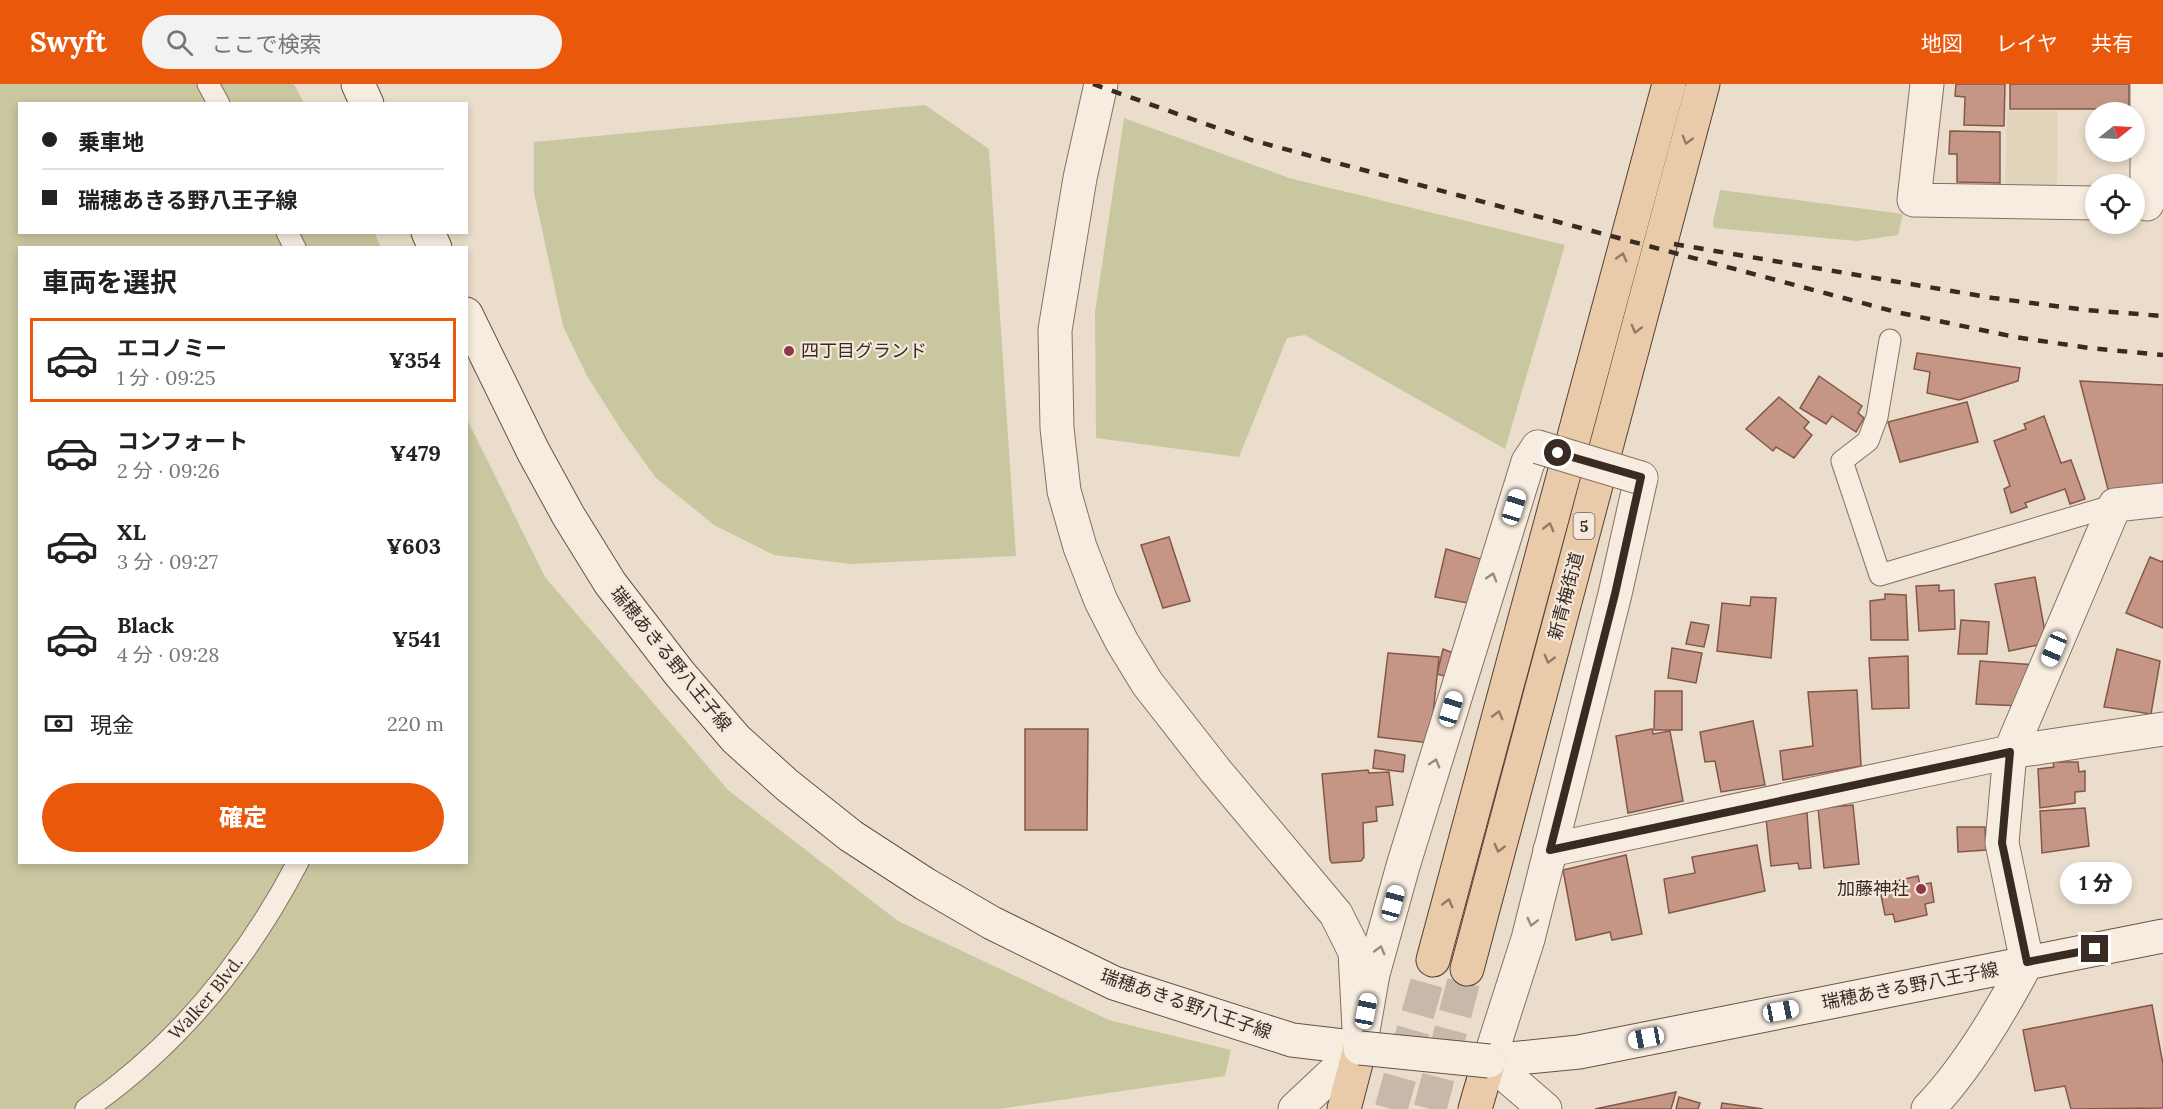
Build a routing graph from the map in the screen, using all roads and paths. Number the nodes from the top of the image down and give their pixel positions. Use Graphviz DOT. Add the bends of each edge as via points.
graph roads {
  1 [pos="208,84"];
  2 [pos="358,84"];
  3 [pos="1101,84"];
  4 [pos="1669,84"];
  5 [pos="1703,84"];
  6 [pos="1928,84"];
  7 [pos="2147,84"];
  8 [pos="218,102"];
  9 [pos="366,102"];
  10 [pos="2085,203"];
  11 [pos="2148,204"];
  12 [pos="468,318"];
  13 [pos="1890,340"];
  14 [pos="2163,500"];
  15 [pos="2115,505"];
  16 [pos="2163,729"];
  17 [pos="2010,752"];
  18 [pos="1550,850"];
  19 [pos="297,864"];
  20 [pos="2163,936"];
  21 [pos="1432,960"];
  22 [pos="2027,962"];
  23 [pos="1467,969"];
  24 [pos="1360,1048"];
  25 [pos="1489,1060"];
  26 [pos="86,1109"];
  27 [pos="1295,1109"];
  28 [pos="1344,1109"];
  29 [pos="1475,1109"];
  30 [pos="1545,1109"];
  31 [pos="1928,1109"];
  1 -- 8 [label="lane"];
  2 -- 9 [label="street"];
  3 -- 24 [label="street" via="1080,178 1055,330 1064,491 1101,601 1146,683 1336,914 1355,952"];
  21 -- 4 [label="main road, 新青梅街道 / 5, one-way"];
  5 -- 23 [label="main road, 新青梅街道 / 5, one-way"];
  6 -- 10 [label="street" via="1914,200"];
  7 -- 11 [label="street"];
  12 -- 24 [label="street, 瑞穂あきる野八王子線" via="533,451 610,583 680,675 736,739 787,785 851,836 925,884 1114,983 1292,1040"];
  13 -- 15 [label="lane" via="1877,417 1868,441 1842,460 1880,575"];
  14 -- 15 [label="street"];
  15 -- 17 [label="street"];
  16 -- 17 [label="street"];
  17 -- 18 [label="street"];
  17 -- 22 [label="street" via="2002,843"];
  24 -- 18 [label="street, one-way, bridge" via="1373,974 1403,866 1528,462 1538,447 1641,477"];
  18 -- 25 [label="street, one-way" via="1528,939"];
  19 -- 26 [label="lane, Walker Blvd." via="230,972 185,1024 121,1085"];
  20 -- 22 [label="street, 瑞穂あきる野八王子線"];
  22 -- 25 [label="street, 瑞穂あきる野八王子線" via="1579,1052"];
  22 -- 31 [label="street" via="1999,1014"];
  24 -- 25 [label="street, 瑞穂あきる野八王子線, bridge"];
  24 -- 27 [label="street"];
  24 -- 28 [label="main road"];
  25 -- 29 [label="main road"];
  25 -- 30 [label="street"];
}
